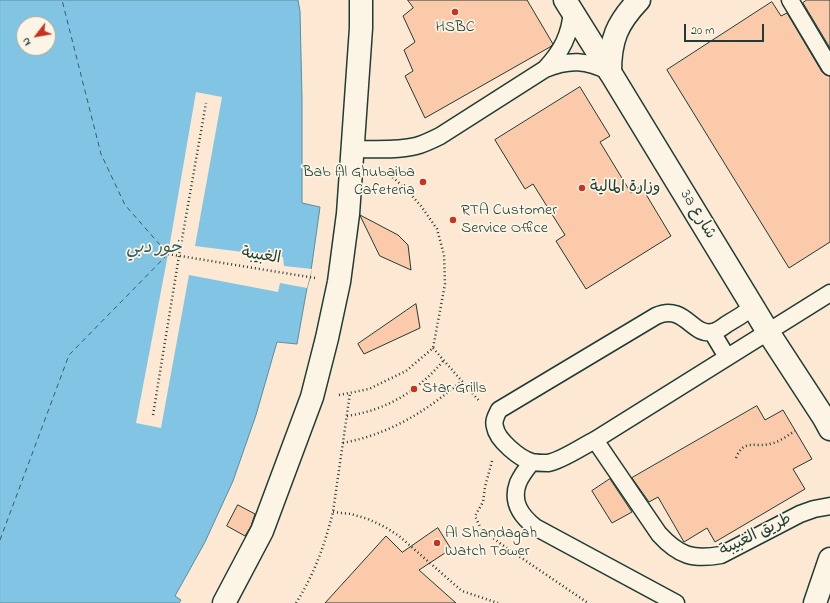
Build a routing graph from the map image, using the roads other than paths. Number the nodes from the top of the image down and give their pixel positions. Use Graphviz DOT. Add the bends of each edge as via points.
graph roads {
  1 [pos="361,0"];
  2 [pos="639,0"];
  3 [pos="790,0"];
  4 [pos="568,5"];
  5 [pos="830,67"];
  6 [pos="545,69"];
  7 [pos="610,72"];
  8 [pos="352,149"];
  9 [pos="830,293"];
  10 [pos="753,307"];
  11 [pos="712,332"];
  12 [pos="768,332"];
  13 [pos="727,357"];
  14 [pos="830,429"];
  15 [pos="595,440"];
  16 [pos="532,462"];
  17 [pos="830,506"];
  18 [pos="830,559"];
  19 [pos="224,603"];
  20 [pos="676,603"];
  21 [pos="815,603"];
  1 -- 8 [label="street"];
  2 -- 7 [label="street" via="628,11 620,25 610,56"];
  3 -- 5 [label="lane"];
  4 -- 6 [label="lane" via="571,21 565,42"];
  4 -- 7 [label="street, 3a شارع"];
  6 -- 7 [label="lane" via="567,62 578,62 590,63"];
  6 -- 8 [label="lane" via="428,142 404,148"];
  7 -- 10 [label="street, 3a شارع"];
  8 -- 19 [label="street" via="348,214 339,282 312,397 262,531"];
  9 -- 12 [label="lane"];
  10 -- 11 [label="lane"];
  10 -- 12 [label="street, 3a شارع"];
  11 -- 13 [label="lane"];
  11 -- 16 [label="lane" via="702,331 681,316 669,312 662,314 499,410 495,418 498,437 518,455"];
  12 -- 13 [label="lane"];
  12 -- 14 [label="street, 3a شارع"];
  13 -- 15 [label="lane"];
  15 -- 16 [label="lane" via="550,463"];
  15 -- 17 [label="lane, طريق الغبيبة" via="669,545 694,557 721,554 800,514"];
  16 -- 20 [label="lane" via="518,483 516,493 517,503 527,521"];
  18 -- 21 [label="street"];
}
